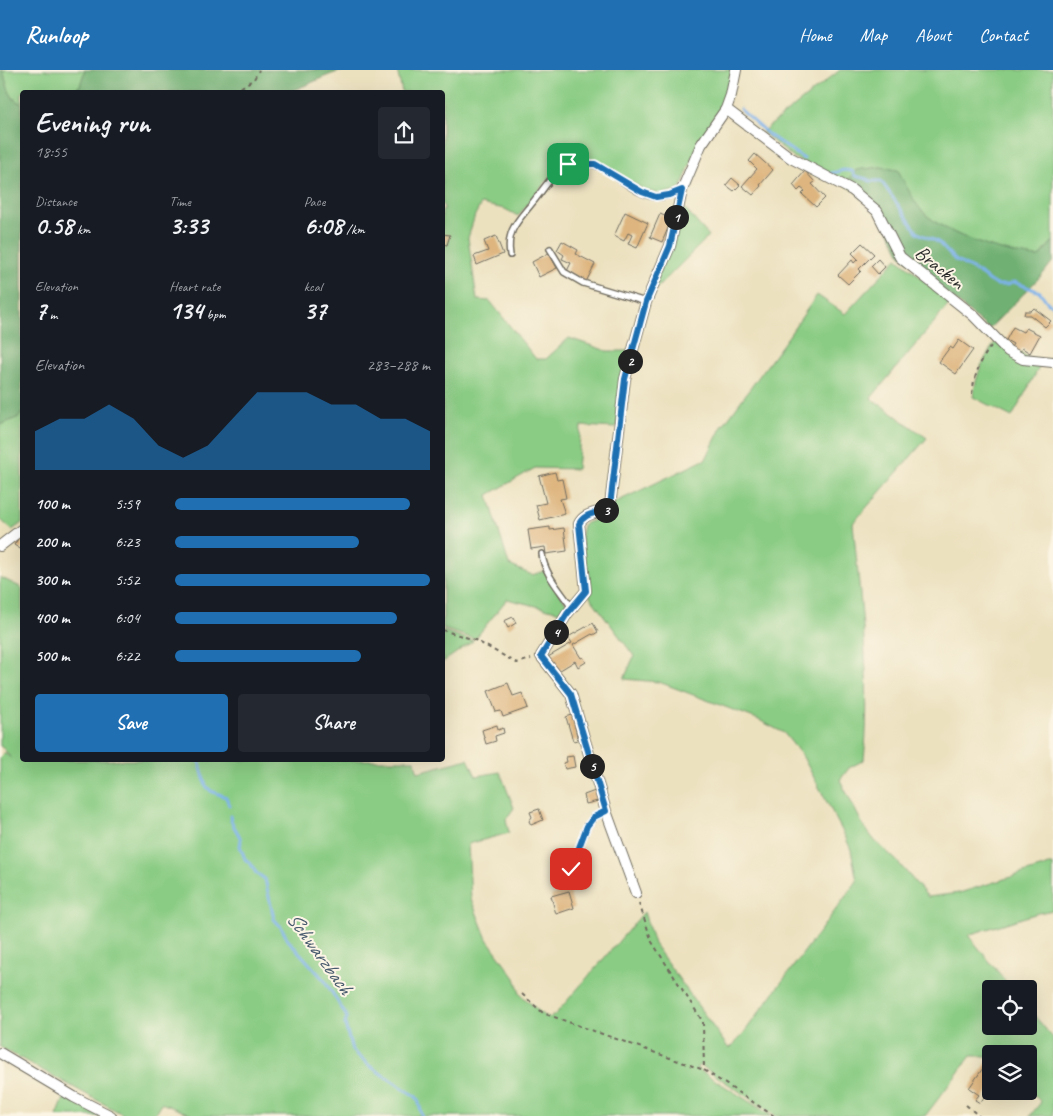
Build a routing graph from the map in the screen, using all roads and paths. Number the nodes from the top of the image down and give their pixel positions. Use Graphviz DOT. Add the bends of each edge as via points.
graph roads {
  1 [pos="259,70"];
  2 [pos="736,70"];
  3 [pos="237,90"];
  4 [pos="726,109"];
  5 [pos="682,190"];
  6 [pos="550,249"];
  7 [pos="510,255"];
  8 [pos="646,302"];
  9 [pos="996,339"];
  10 [pos="1053,362"];
  11 [pos="972,394"];
  12 [pos="20,531"];
  13 [pos="0,546"];
  14 [pos="542,554"];
  15 [pos="572,608"];
  16 [pos="445,631"];
  17 [pos="541,656"];
  18 [pos="606,811"];
  19 [pos="568,878"];
  20 [pos="636,893"];
  21 [pos="522,994"];
  22 [pos="0,1053"];
  23 [pos="704,1070"];
  24 [pos="966,1105"];
  25 [pos="111,1116"];
  26 [pos="774,1116"];
  27 [pos="979,1116"];
  1 -- 3 [label="path" via="254,79"];
  2 -- 4 [label="street"];
  4 -- 5 [label="street" via="701,145"];
  4 -- 9 [label="street, Bracken" via="791,158 852,190 877,211 900,257 973,315"];
  5 -- 7 [label="lane" via="656,197 595,164 568,164 556,173 512,227 508,242"];
  5 -- 8 [label="street" via="670,246"];
  6 -- 8 [label="lane" via="564,272 583,283"];
  8 -- 15 [label="street" via="625,379 610,506 604,512 582,519 579,524 586,591"];
  9 -- 10 [label="street, Bracken" via="1023,359"];
  9 -- 11 [label="path" via="980,363"];
  12 -- 13 [label="street"];
  14 -- 15 [label="lane" via="547,572"];
  15 -- 17 [label="street"];
  16 -- 17 [label="path" via="475,640 517,663"];
  17 -- 18 [label="street" via="571,694"];
  18 -- 19 [label="lane" via="594,817 587,826"];
  18 -- 20 [label="street"];
  20 -- 23 [label="path" via="652,942 703,1022"];
  21 -- 23 [label="path" via="543,1013"];
  22 -- 25 [label="street"];
  23 -- 26 [label="path"];
  24 -- 27 [label="path"];
}
